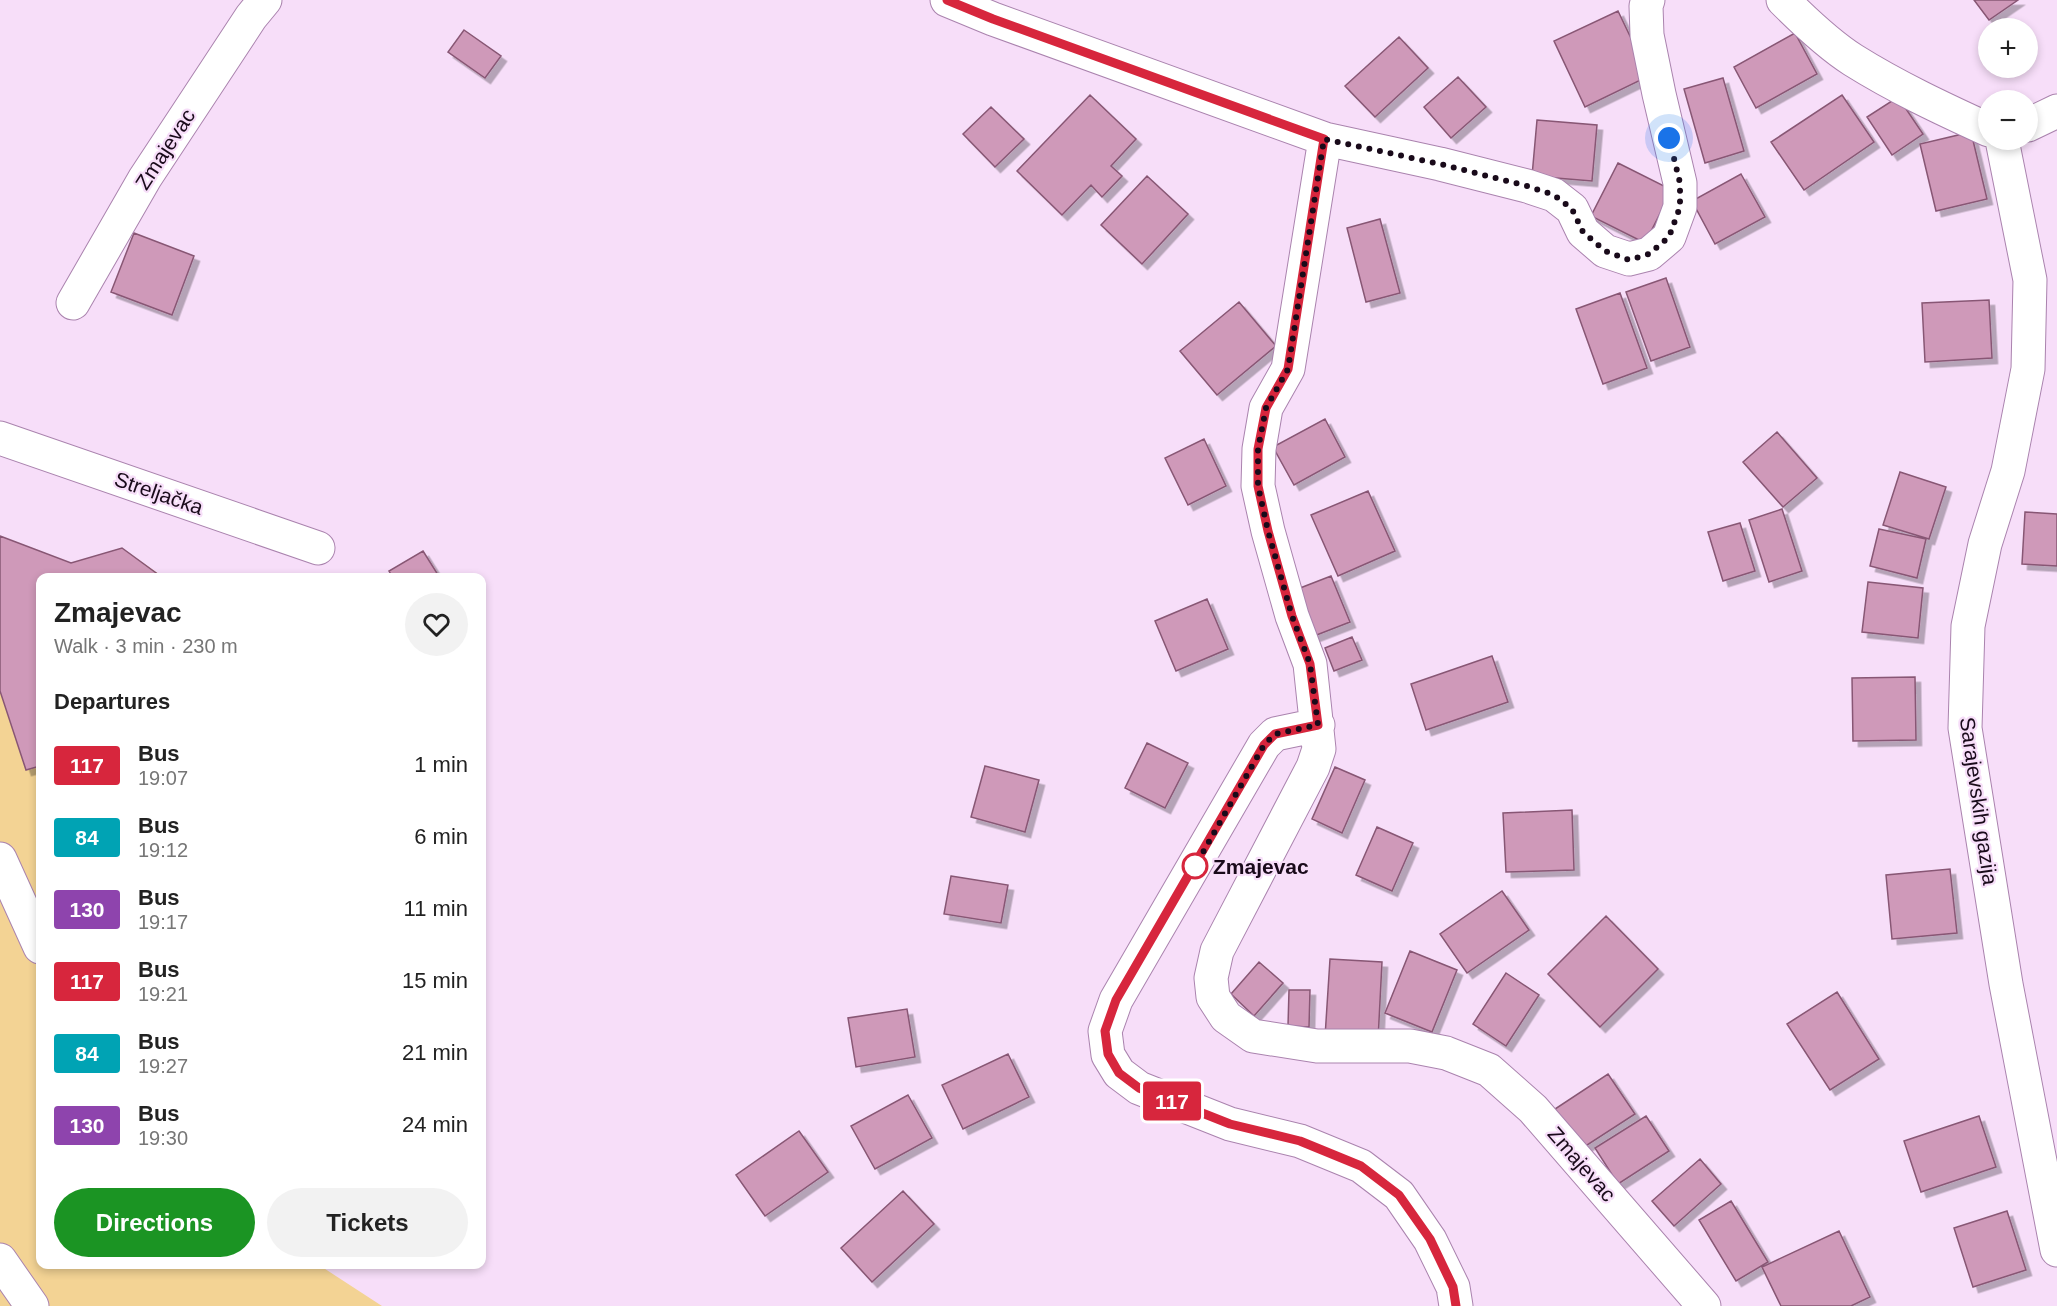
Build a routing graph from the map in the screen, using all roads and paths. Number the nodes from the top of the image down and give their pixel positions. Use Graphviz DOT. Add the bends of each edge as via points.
graph roads {
  1 [pos="265,0"];
  2 [pos="947,0"];
  3 [pos="1648,0"];
  4 [pos="1783,0"];
  5 [pos="2057,111"];
  6 [pos="2038,120"];
  7 [pos="1978,125"];
  8 [pos="1324,139"];
  9 [pos="2004,150"];
  10 [pos="73,303"];
  11 [pos="0,438"];
  12 [pos="318,548"];
  13 [pos="1318,725"];
  14 [pos="0,859"];
  15 [pos="36,938"];
  16 [pos="2057,1250"];
  17 [pos="0,1260"];
  18 [pos="32,1306"];
  19 [pos="1456,1306"];
  20 [pos="1704,1306"];
  1 -- 10 [label="street, Zmajevac" via="145,178"];
  2 -- 8 [label="street"];
  3 -- 8 [label="street" via="1647,36 1680,183 1680,207 1669,237 1649,254 1629,260 1605,251 1583,232 1572,209 1554,195 1440,164"];
  4 -- 7 [label="street" via="1852,59"];
  5 -- 6 [label="street"];
  8 -- 13 [label="street, Zmajevac" via="1288,369 1266,408 1258,449 1258,486 1289,606 1310,664"];
  9 -- 16 [label="street, Sarajevskih gazija" via="2030,280 2028,369 2008,471 1985,544 1968,626 1965,728 2006,984"];
  11 -- 12 [label="street, Streljačka"];
  13 -- 19 [label="street" via="1275,734 1264,745 1116,1000 1105,1031 1108,1054 1119,1073 1139,1088 1230,1124 1300,1141 1361,1166 1399,1195 1430,1239 1453,1287"];
  13 -- 20 [label="street, Zmajevac" via="1319,749 1313,767 1217,951 1211,978 1214,997 1226,1017 1253,1036 1317,1046 1410,1046 1446,1053 1489,1070 1533,1109"];
  14 -- 15 [label="street"];
  17 -- 18 [label="street"];
}
